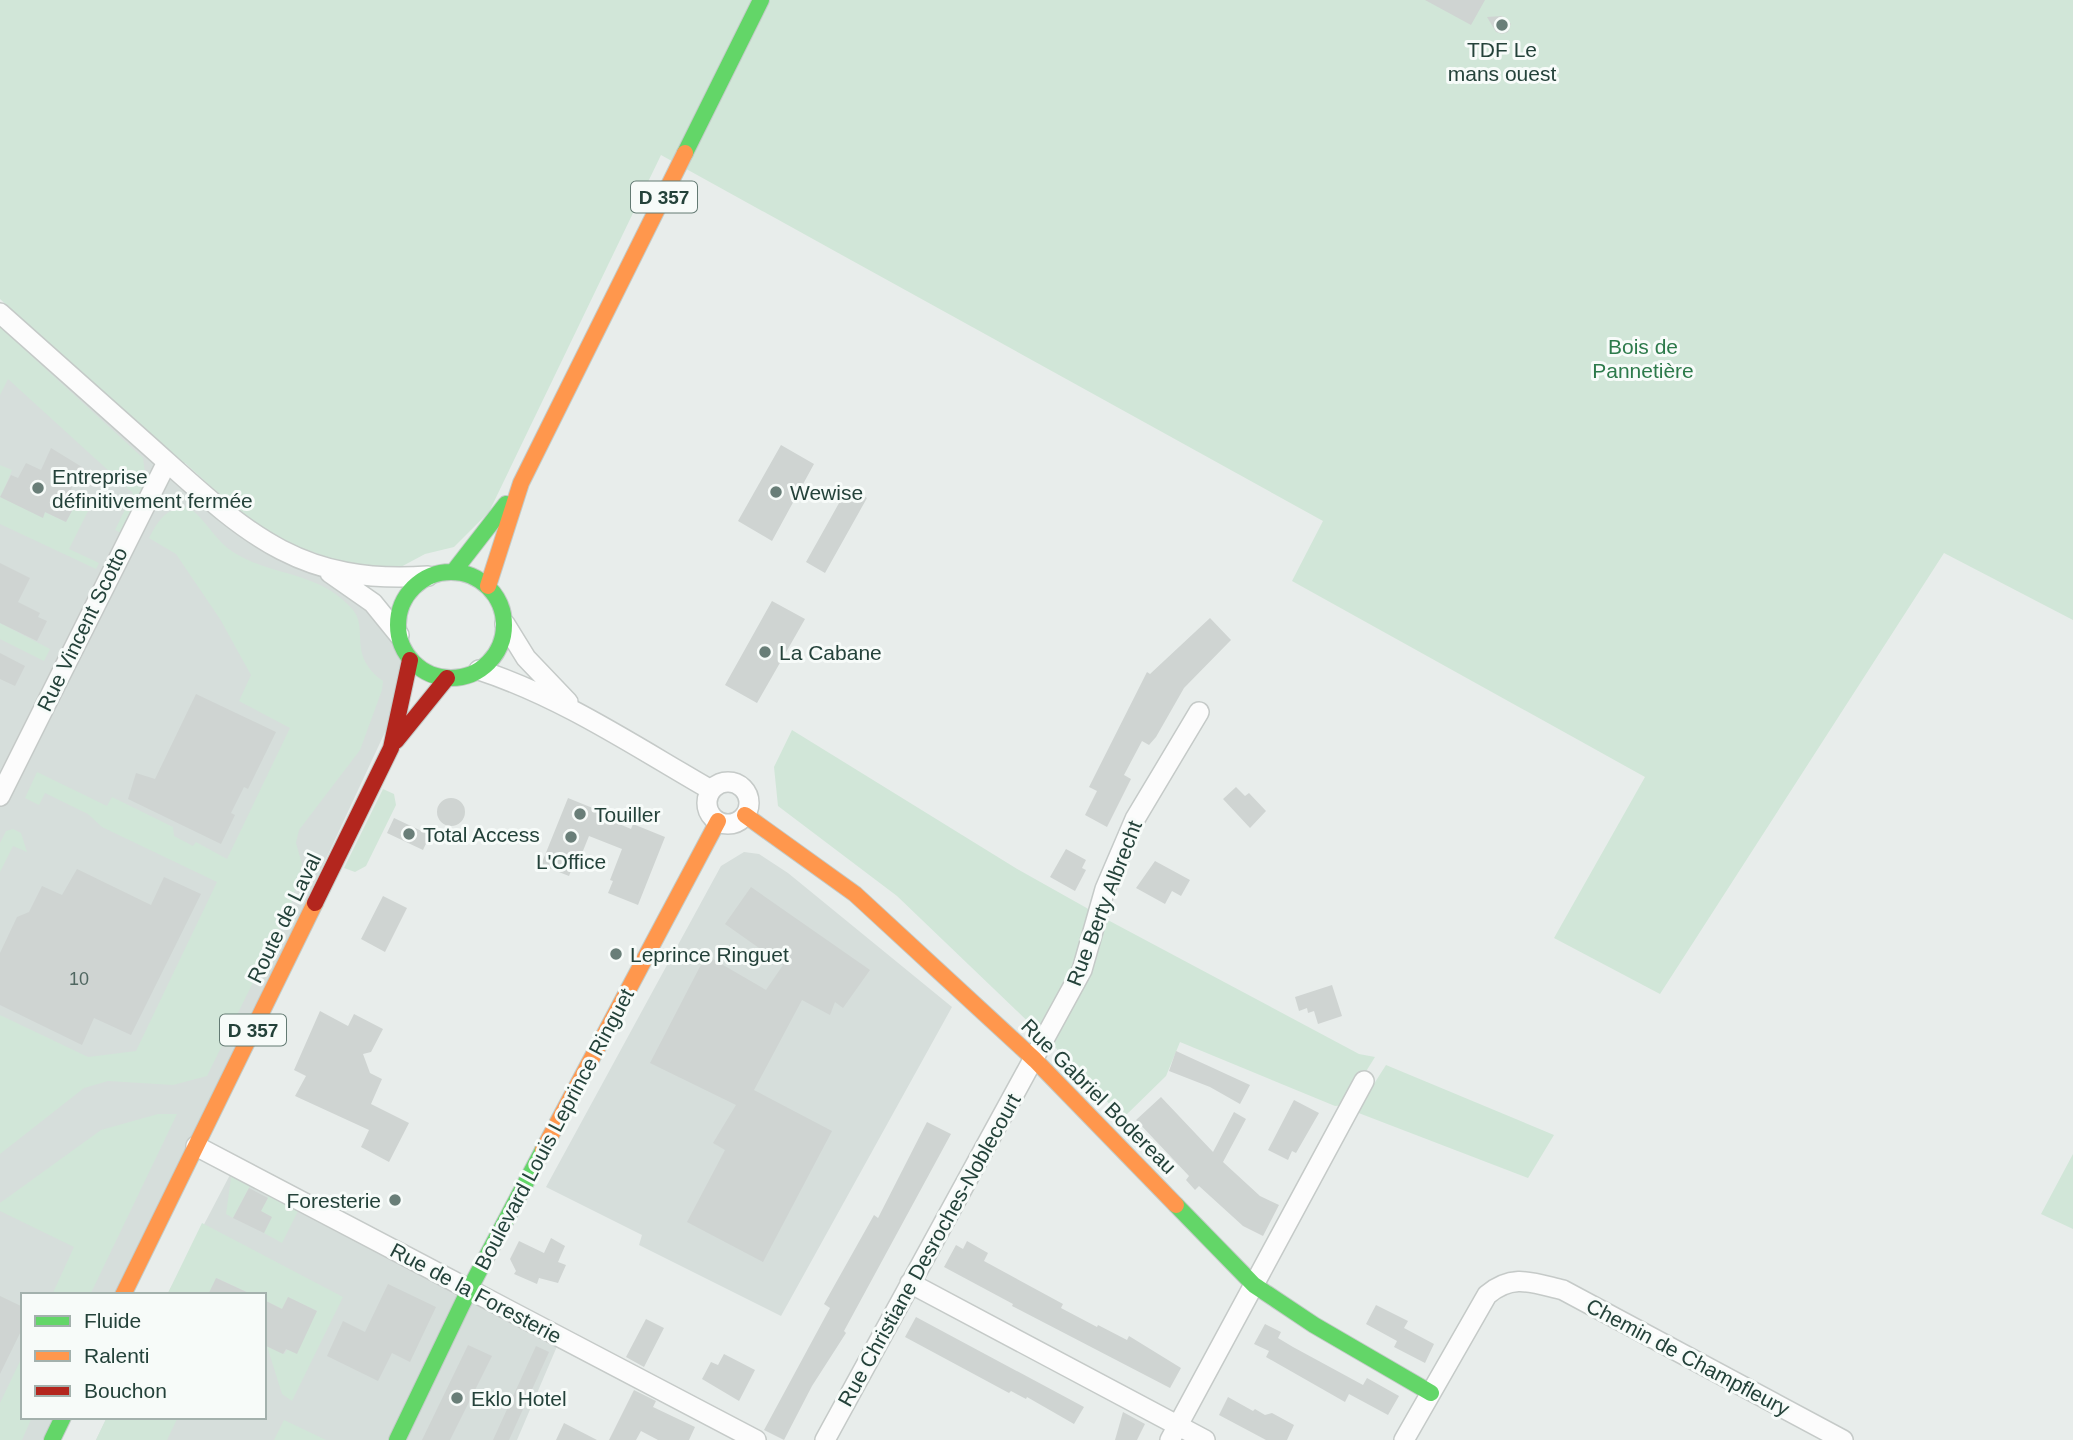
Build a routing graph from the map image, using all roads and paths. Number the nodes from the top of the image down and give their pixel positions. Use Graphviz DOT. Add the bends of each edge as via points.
graph roads {
  1 [pos="761,0"];
  2 [pos="0,313"];
  3 [pos="167,462"];
  4 [pos="521,483"];
  5 [pos="324,568"];
  6 [pos="454,571"];
  7 [pos="428,576"];
  8 [pos="488,586"];
  9 [pos="505,624"];
  10 [pos="399,635"];
  11 [pos="411,660"];
  12 [pos="480,670"];
  13 [pos="447,678"];
  14 [pos="1199,712"];
  15 [pos="578,713"];
  16 [pos="391,748"];
  17 [pos="711,790"];
  18 [pos="0,796"];
  19 [pos="745,815"];
  20 [pos="718,821"];
  21 [pos="1035,1060"];
  22 [pos="1364,1081"];
  23 [pos="196,1146"];
  24 [pos="910,1283"];
  25 [pos="1254,1284"];
  26 [pos="469,1290"];
  27 [pos="124,1293"];
  28 [pos="1431,1393"];
  29 [pos="62,1419"];
  30 [pos="1173,1433"];
  31 [pos="52,1440"];
  32 [pos="397,1440"];
  33 [pos="756,1440"];
  34 [pos="825,1440"];
  35 [pos="1205,1440"];
  36 [pos="1404,1440"];
  37 [pos="1843,1440"];
  1 -- 4 [label="main road, D 357"];
  2 -- 3 [label="street"];
  3 -- 5 [label="street" via="255,537"];
  3 -- 18 [label="street, Rue Vincent Scotto"];
  4 -- 6 [label="main road, D 357"];
  4 -- 8 [label="main road, D 357"];
  5 -- 7 [label="street" via="383,580"];
  5 -- 10 [label="street" via="373,604"];
  6 -- 7 [label="main road"];
  6 -- 8 [label="main road"];
  7 -- 10 [label="main road" via="404,601"];
  8 -- 9 [label="main road" via="497,597"];
  9 -- 12 [label="main road" via="498,650"];
  9 -- 15 [label="street" via="526,658"];
  10 -- 11 [label="main road"];
  11 -- 13 [label="main road" via="429,674"];
  11 -- 16 [label="main road, Route de Laval / D 357"];
  12 -- 13 [label="main road"];
  12 -- 15 [label="street" via="512,680"];
  13 -- 16 [label="main road, Route de Laval / D 357"];
  14 -- 21 [label="street, Rue Berty Albrecht" via="1135,819 1105,889 1082,970"];
  15 -- 17 [label="street"];
  16 -- 23 [label="main road, Route de Laval / D 357"];
  17 -- 19 [label="street" via="726,782 739,785 748,801"];
  17 -- 20 [label="street" via="707,808"];
  19 -- 20 [label="street" via="730,824"];
  19 -- 21 [label="main road, Rue Gabriel Bodereau" via="855,894"];
  20 -- 26 [label="main road, Boulevard Louis Leprince Ringuet"];
  21 -- 24 [label="street, Rue Christiane Desroches-Noblecourt"];
  21 -- 25 [label="main road, Rue Gabriel Bodereau"];
  22 -- 25 [label="street"];
  23 -- 26 [label="street, Rue de la Foresterie"];
  23 -- 27 [label="main road, Route de Laval / D 357"];
  24 -- 30 [label="street"];
  24 -- 34 [label="street, Rue Christiane Desroches-Noblecourt"];
  25 -- 28 [label="main road, Rue Gabriel Bodereau"];
  25 -- 30 [label="street"];
  26 -- 32 [label="main road, Boulevard Louis Leprince Ringuet"];
  26 -- 33 [label="street, Rue de la Foresterie"];
  28 -- 36 [label="street"];
  28 -- 37 [label="street, Chemin de Champfleury" via="1487,1295 1500,1284 1530,1282 1563,1290"];
  29 -- 31 [label="main road"];
  30 -- 35 [label="street"];
}
